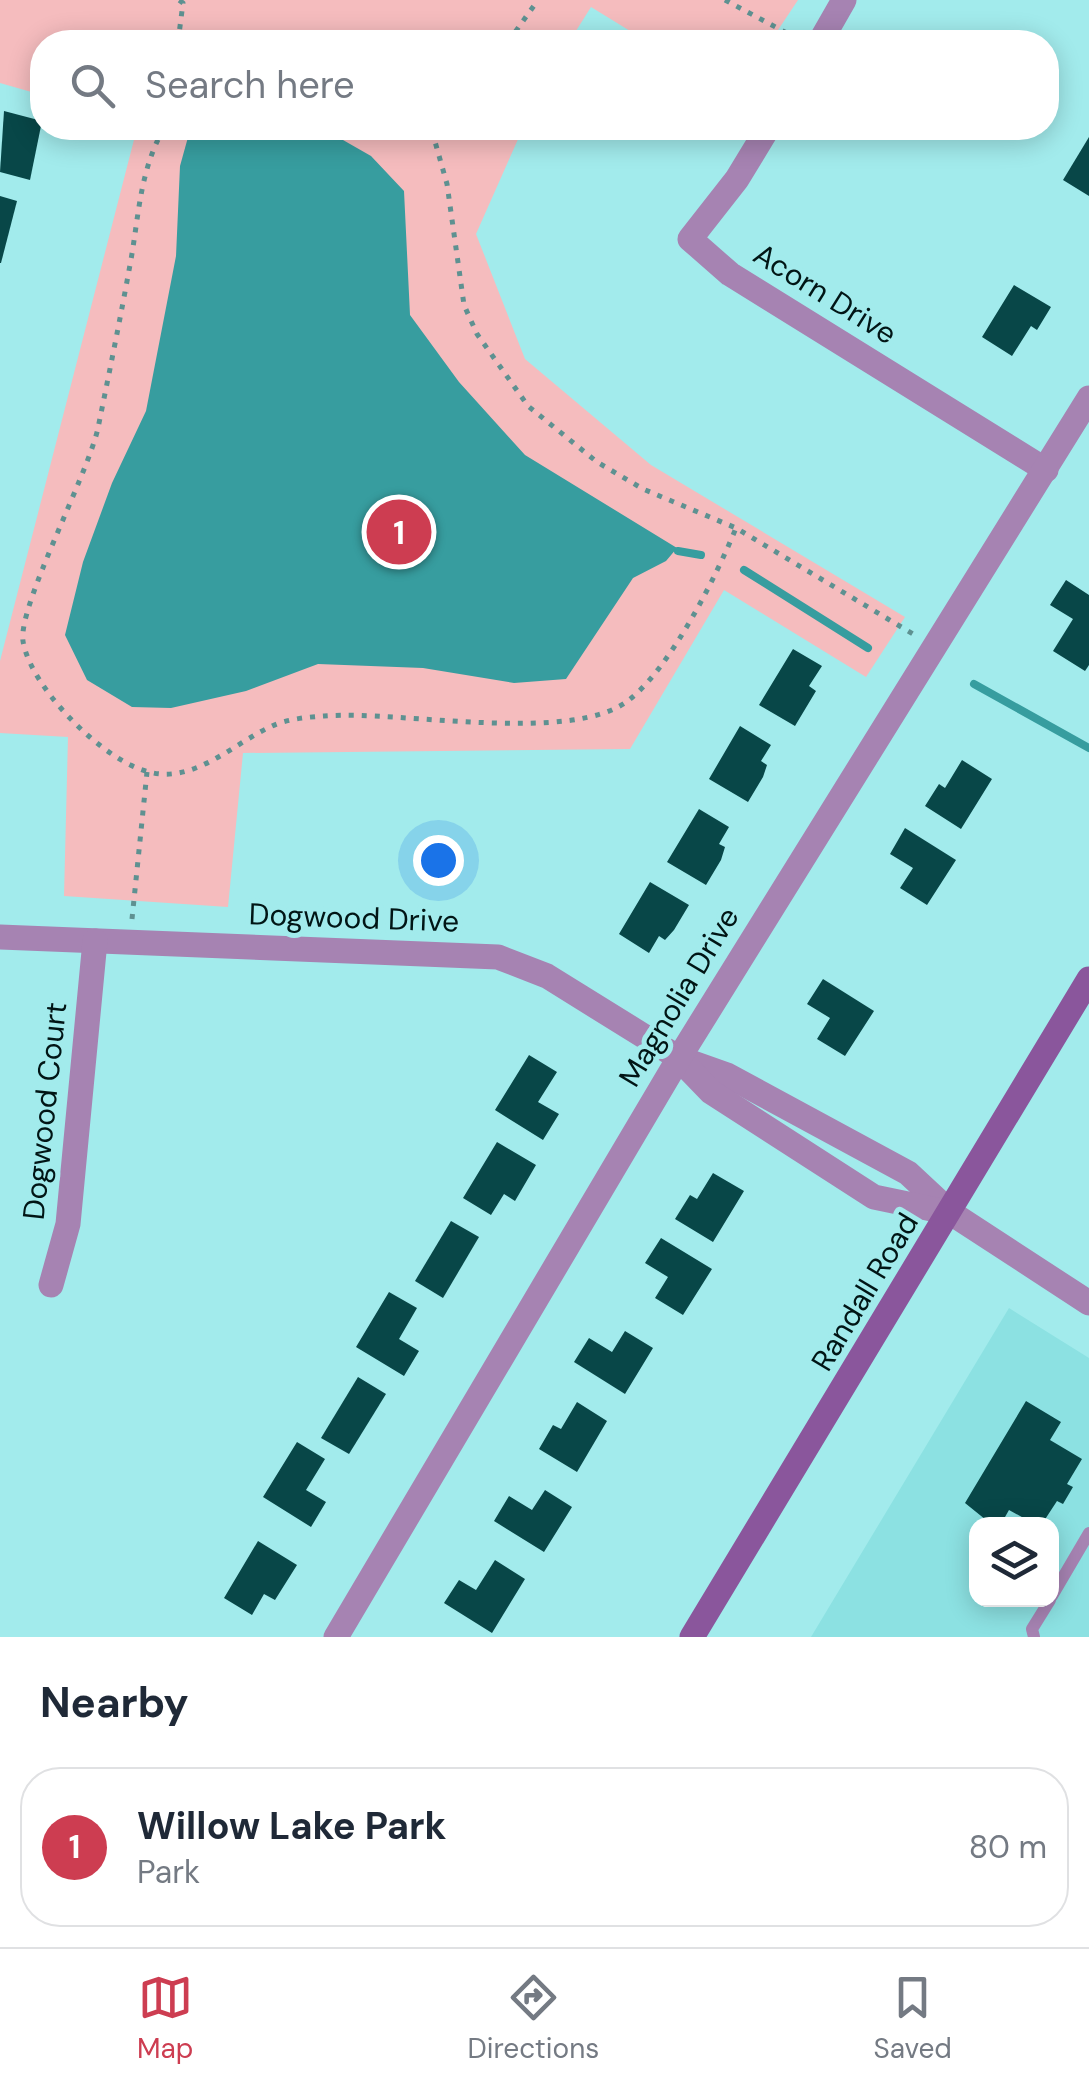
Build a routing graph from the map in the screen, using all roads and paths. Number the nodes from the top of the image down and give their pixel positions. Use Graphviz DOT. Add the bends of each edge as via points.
graph roads {
  1 [pos="179,0"];
  2 [pos="538,0"];
  3 [pos="725,0"];
  4 [pos="844,0"];
  5 [pos="178,30"];
  6 [pos="517,30"];
  7 [pos="781,30"];
  8 [pos="827,30"];
  9 [pos="159,140"];
  10 [pos="436,140"];
  11 [pos="761,140"];
  12 [pos="1089,398"];
  13 [pos="1046,470"];
  14 [pos="734,531"];
  15 [pos="933,646"];
  16 [pos="147,772"];
  17 [pos="131,926"];
  18 [pos="0,937"];
  19 [pos="95,941"];
  20 [pos="1089,979"];
  21 [pos="679,1058"];
  22 [pos="951,1213"];
  23 [pos="51,1286"];
  24 [pos="1089,1303"];
  25 [pos="1089,1534"];
  26 [pos="1059,1583"];
  27 [pos="1045,1607"];
  28 [pos="336,1637"];
  29 [pos="692,1637"];
  30 [pos="1034,1637"];
  1 -- 5 [label="path"];
  2 -- 6 [label="path"];
  3 -- 7 [label="path"];
  4 -- 8 [label="street"];
  9 -- 16 [label="path" via="139,190 95,440 22,637 34,677 76,725"];
  10 -- 14 [label="path" via="464,305 504,378 554,431 597,462"];
  11 -- 13 [label="street, Acorn Drive" via="690,240 730,274"];
  12 -- 13 [label="street, Magnolia Drive"];
  13 -- 15 [label="street, Magnolia Drive"];
  14 -- 15 [label="path"];
  14 -- 16 [label="path" via="710,586 628,700 585,718 538,725 319,716 277,724 180,774"];
  15 -- 21 [label="street, Magnolia Drive"];
  16 -- 17 [label="path"];
  18 -- 19 [label="street, Dogwood Drive"];
  19 -- 21 [label="street, Dogwood Drive" via="498,957 547,976"];
  19 -- 23 [label="street, Dogwood Court" via="68,1224"];
  20 -- 22 [label="main road, Randall Road"];
  21 -- 22 [label="street, Dogwood Drive" via="727,1075 908,1173"];
  21 -- 22 [label="street, Dogwood Drive" via="711,1092 874,1196"];
  21 -- 28 [label="street, Magnolia Drive"];
  22 -- 24 [label="street"];
  22 -- 29 [label="main road, Randall Road"];
  25 -- 26 [label="lane"];
  27 -- 30 [label="lane"];
}
